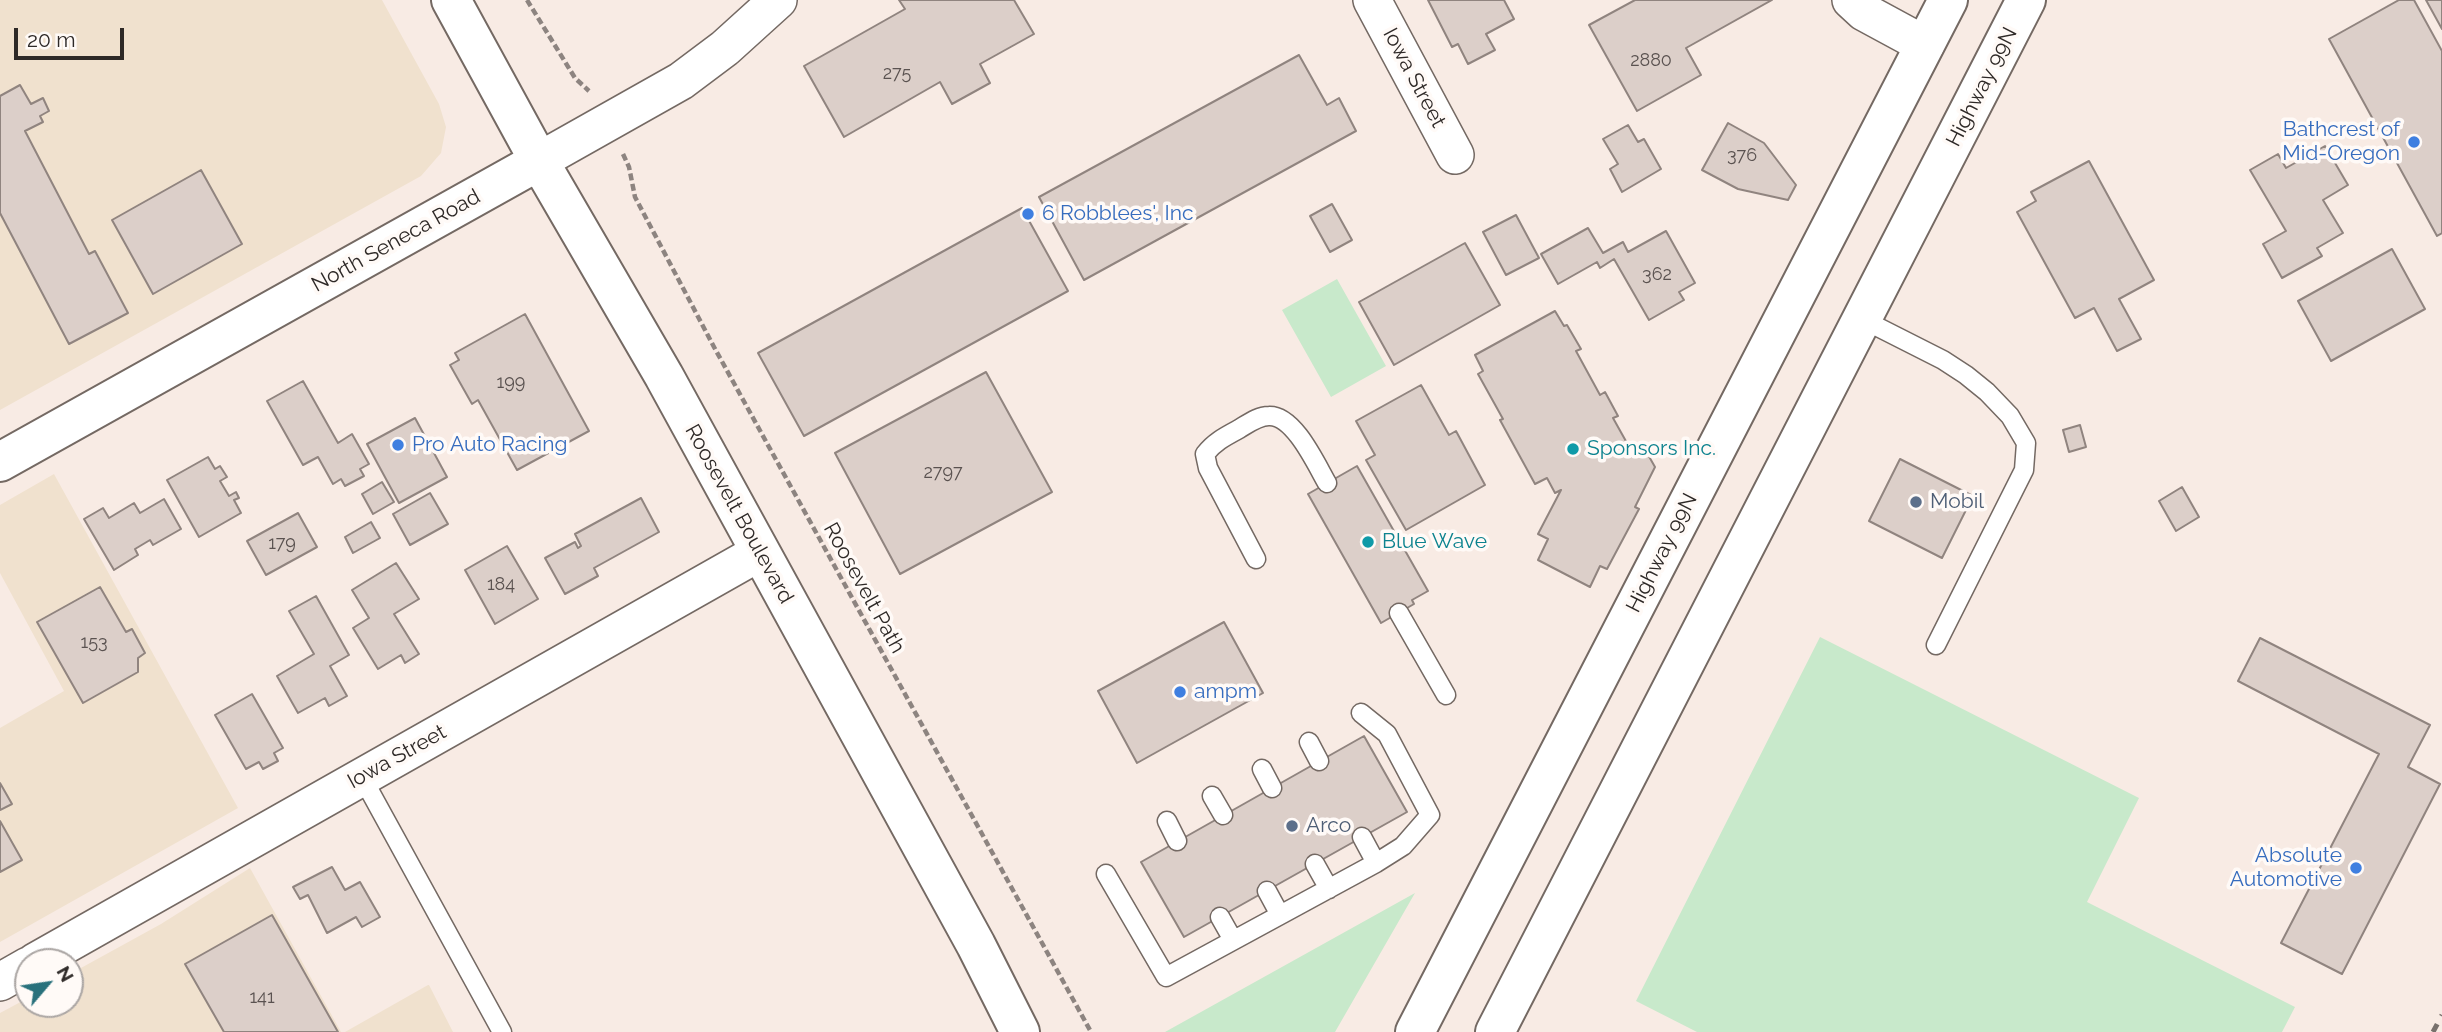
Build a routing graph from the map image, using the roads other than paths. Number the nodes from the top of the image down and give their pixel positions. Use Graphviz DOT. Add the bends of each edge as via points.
graph roads {
  1 [pos="451,0"];
  2 [pos="778,0"];
  3 [pos="1372,0"];
  4 [pos="1851,0"];
  5 [pos="1948,0"];
  6 [pos="2026,0"];
  7 [pos="1925,45"];
  8 [pos="1455,155"];
  9 [pos="539,161"];
  10 [pos="1862,319"];
  11 [pos="0,462"];
  12 [pos="1327,484"];
  13 [pos="760,552"];
  14 [pos="1256,559"];
  15 [pos="1399,613"];
  16 [pos="1936,645"];
  17 [pos="1446,695"];
  18 [pos="1361,713"];
  19 [pos="1309,742"];
  20 [pos="1319,761"];
  21 [pos="1262,769"];
  22 [pos="362,777"];
  23 [pos="1272,788"];
  24 [pos="1212,796"];
  25 [pos="1223,815"];
  26 [pos="1167,821"];
  27 [pos="1362,837"];
  28 [pos="1177,841"];
  29 [pos="1376,863"];
  30 [pos="1315,864"];
  31 [pos="1106,874"];
  32 [pos="1329,889"];
  33 [pos="1267,891"];
  34 [pos="1280,915"];
  35 [pos="1220,917"];
  36 [pos="1233,940"];
  37 [pos="60,948"];
  38 [pos="502,1032"];
  39 [pos="1020,1032"];
  40 [pos="1415,1032"];
  41 [pos="1495,1032"];
  1 -- 9 [label="main road, Roosevelt Boulevard"];
  2 -- 9 [label="street, North Seneca Road" via="681,81"];
  3 -- 8 [label="street, Iowa Street"];
  4 -- 7 [label="street"];
  5 -- 7 [label="main road, Highway 99N"];
  6 -- 10 [label="main road, Highway 99N"];
  7 -- 40 [label="main road, Highway 99N"];
  9 -- 11 [label="main road, North Seneca Road"];
  9 -- 13 [label="main road, Roosevelt Boulevard"];
  10 -- 16 [label="lane" via="1966,375 2010,416 2026,443 2024,470"];
  10 -- 41 [label="main road, Highway 99N"];
  12 -- 14 [label="lane" via="1302,440 1272,415 1259,417 1212,444 1205,454 1208,468"];
  13 -- 22 [label="street, Iowa Street"];
  13 -- 39 [label="main road, Roosevelt Boulevard"];
  15 -- 17 [label="lane"];
  18 -- 29 [label="lane" via="1387,734 1430,816 1403,846"];
  19 -- 20 [label="lane"];
  21 -- 23 [label="lane"];
  22 -- 37 [label="street, Iowa Street"];
  22 -- 38 [label="lane"];
  24 -- 25 [label="lane"];
  26 -- 28 [label="lane"];
  27 -- 29 [label="lane"];
  29 -- 32 [label="lane"];
  30 -- 32 [label="lane"];
  31 -- 36 [label="lane" via="1166,977"];
  32 -- 34 [label="lane"];
  33 -- 34 [label="lane"];
  34 -- 36 [label="lane"];
  35 -- 36 [label="lane"];
}
